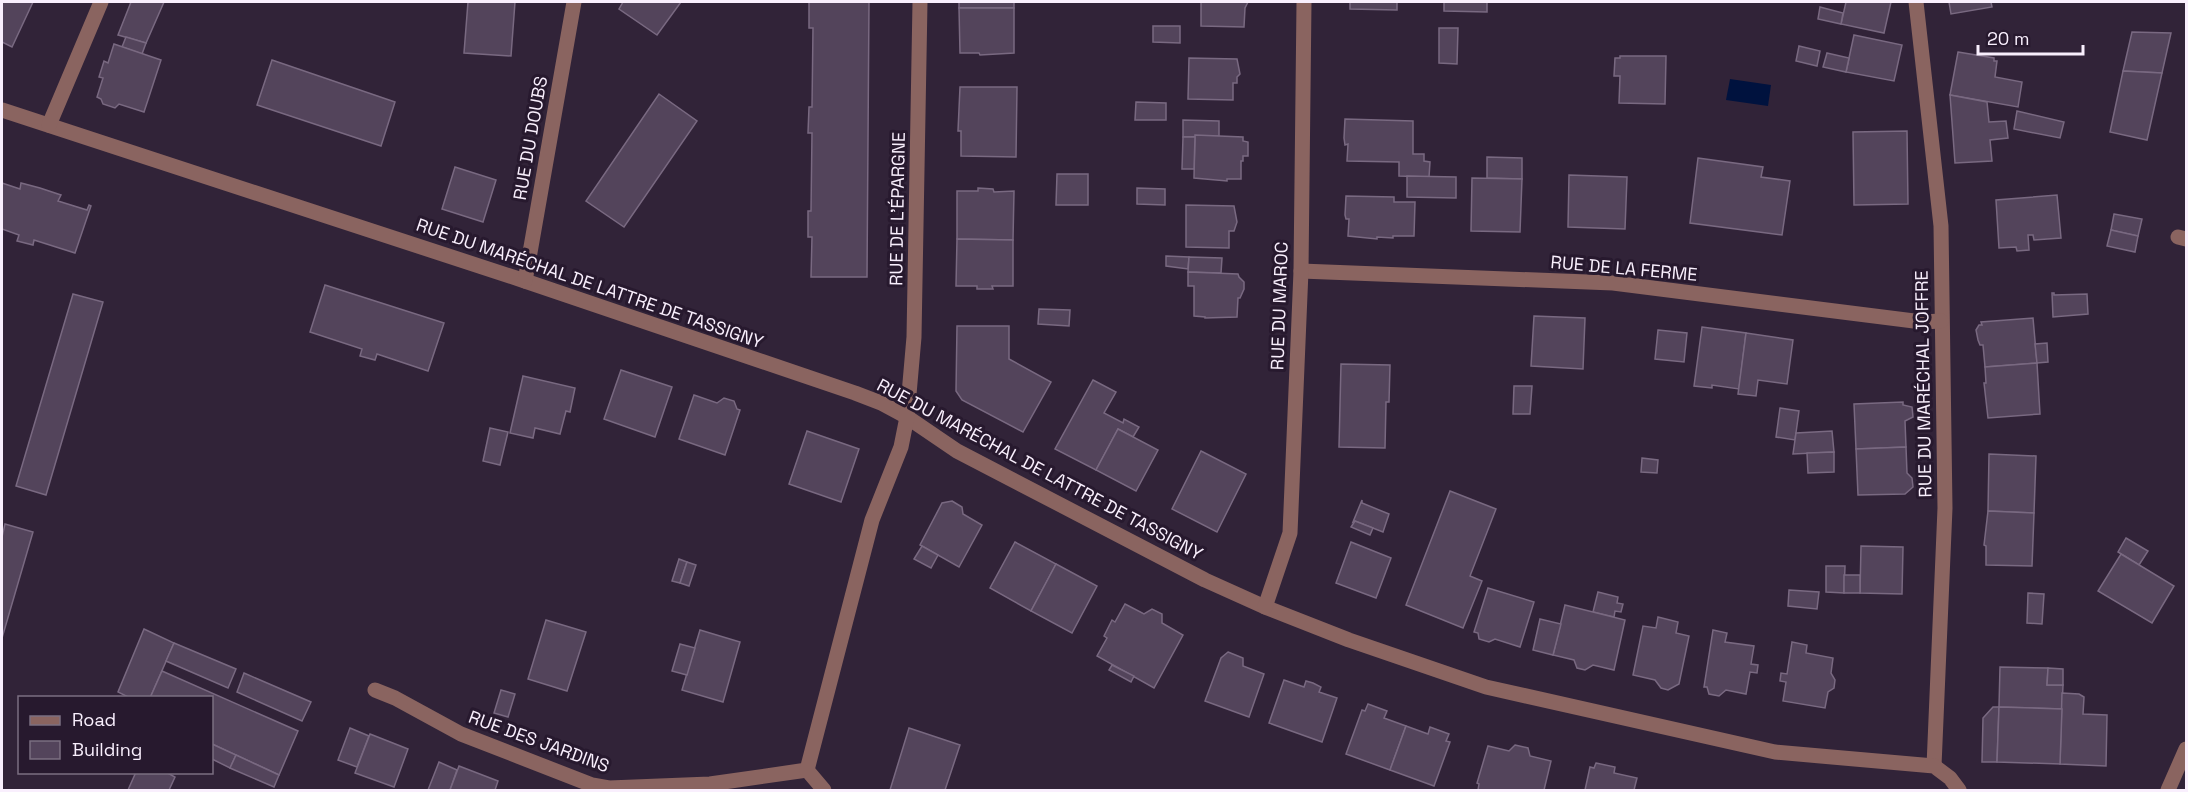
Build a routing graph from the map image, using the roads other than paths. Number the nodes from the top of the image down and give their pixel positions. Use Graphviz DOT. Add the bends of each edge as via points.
graph roads {
  1 [pos="100,2"];
  2 [pos="574,2"];
  3 [pos="920,2"];
  4 [pos="1305,2"];
  5 [pos="1916,2"];
  6 [pos="2,110"];
  7 [pos="49,125"];
  8 [pos="1301,272"];
  9 [pos="525,281"];
  10 [pos="1941,321"];
  11 [pos="907,417"];
  12 [pos="1265,607"];
  13 [pos="375,690"];
  14 [pos="2187,749"];
  15 [pos="1934,766"];
  16 [pos="807,770"];
  17 [pos="824,790"];
  18 [pos="1959,790"];
  19 [pos="2169,790"];
  1 -- 7 [label="street"];
  2 -- 9 [label="street, RUE DU DOUBS"];
  3 -- 11 [label="street, RUE DE L'ÉPARGNE" via="914,337"];
  4 -- 8 [label="street, RUE DU MAROC"];
  5 -- 10 [label="street, RUE DU MARÉCHAL JOFFRE" via="1941,226"];
  6 -- 7 [label="street, RUE DU MARÉCHAL DE LATTRE DE TASSIGNY"];
  7 -- 9 [label="street, RUE DU MARÉCHAL DE LATTRE DE TASSIGNY"];
  8 -- 10 [label="street, RUE DE LA FERME" via="1613,283 1922,322"];
  8 -- 12 [label="street, RUE DU MAROC" via="1290,533"];
  9 -- 11 [label="street, RUE DU MARÉCHAL DE LATTRE DE TASSIGNY" via="855,393"];
  10 -- 15 [label="street, RUE DU MARÉCHAL JOFFRE" via="1945,508"];
  11 -- 12 [label="street, RUE DU MARÉCHAL DE LATTRE DE TASSIGNY" via="957,451 1205,580"];
  11 -- 16 [label="street" via="901,447 872,520"];
  12 -- 15 [label="street, RUE DU MARÉCHAL DE LATTRE DE TASSIGNY" via="1486,687 1775,752"];
  13 -- 16 [label="street, RUE DES JARDINS" via="461,734 600,787 710,784"];
  14 -- 19 [label="street"];
  15 -- 18 [label="street"];
  16 -- 17 [label="street"];
}
